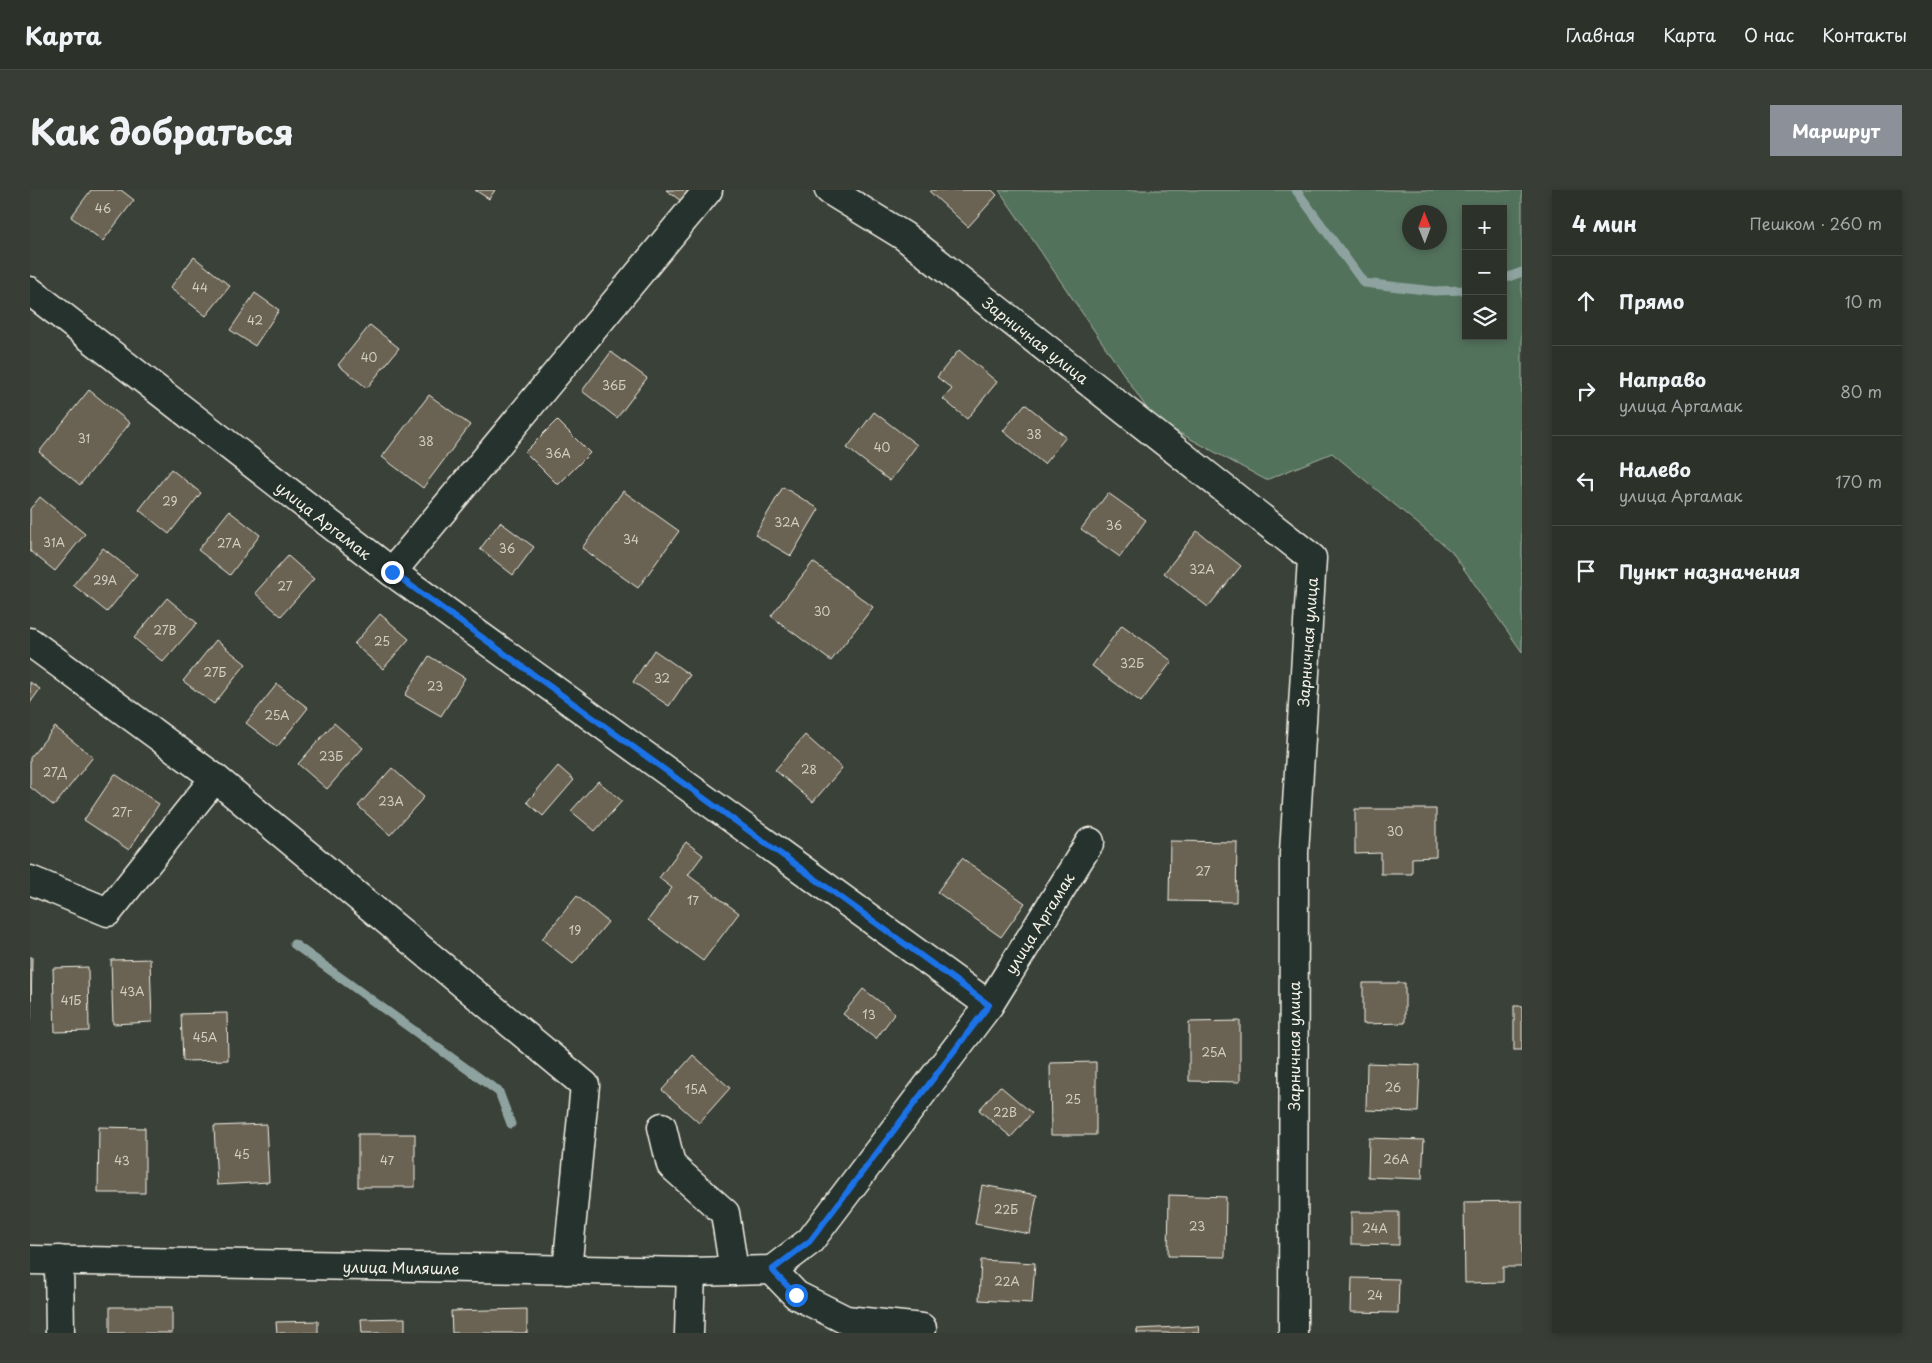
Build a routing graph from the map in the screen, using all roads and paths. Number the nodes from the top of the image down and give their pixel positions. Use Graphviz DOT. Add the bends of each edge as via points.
graph roads {
  1 [pos="708,190"];
  2 [pos="829,190"];
  3 [pos="30,291"];
  4 [pos="392,572"];
  5 [pos="30,642"];
  6 [pos="215,778"];
  7 [pos="1090,842"];
  8 [pos="30,880"];
  9 [pos="989,1005"];
  10 [pos="662,1126"];
  11 [pos="30,1260"];
  12 [pos="59,1260"];
  13 [pos="568,1270"];
  14 [pos="772,1270"];
  15 [pos="734,1271"];
  16 [pos="691,1272"];
  17 [pos="922,1328"];
  18 [pos="60,1333"];
  19 [pos="689,1333"];
  20 [pos="1293,1333"];
  1 -- 4 [label="street"];
  2 -- 20 [label="street, Зарничная улица" via="904,236 1312,558 1294,853"];
  3 -- 4 [label="street, улица Аргамак"];
  4 -- 9 [label="street, улица Аргамак"];
  5 -- 6 [label="street"];
  6 -- 8 [label="street" via="108,912"];
  6 -- 13 [label="street" via="585,1085"];
  7 -- 9 [label="street, улица Аргамак"];
  9 -- 14 [label="street, улица Аргамак" via="810,1241"];
  10 -- 15 [label="street" via="671,1165 726,1212"];
  11 -- 12 [label="street, улица Миляшле"];
  12 -- 13 [label="street, улица Миляшле"];
  12 -- 18 [label="street"];
  13 -- 16 [label="street, улица Миляшле"];
  14 -- 15 [label="street, улица Миляшле"];
  14 -- 17 [label="street" via="796,1295 846,1320"];
  15 -- 16 [label="street, улица Миляшле"];
  16 -- 19 [label="street"];
}
